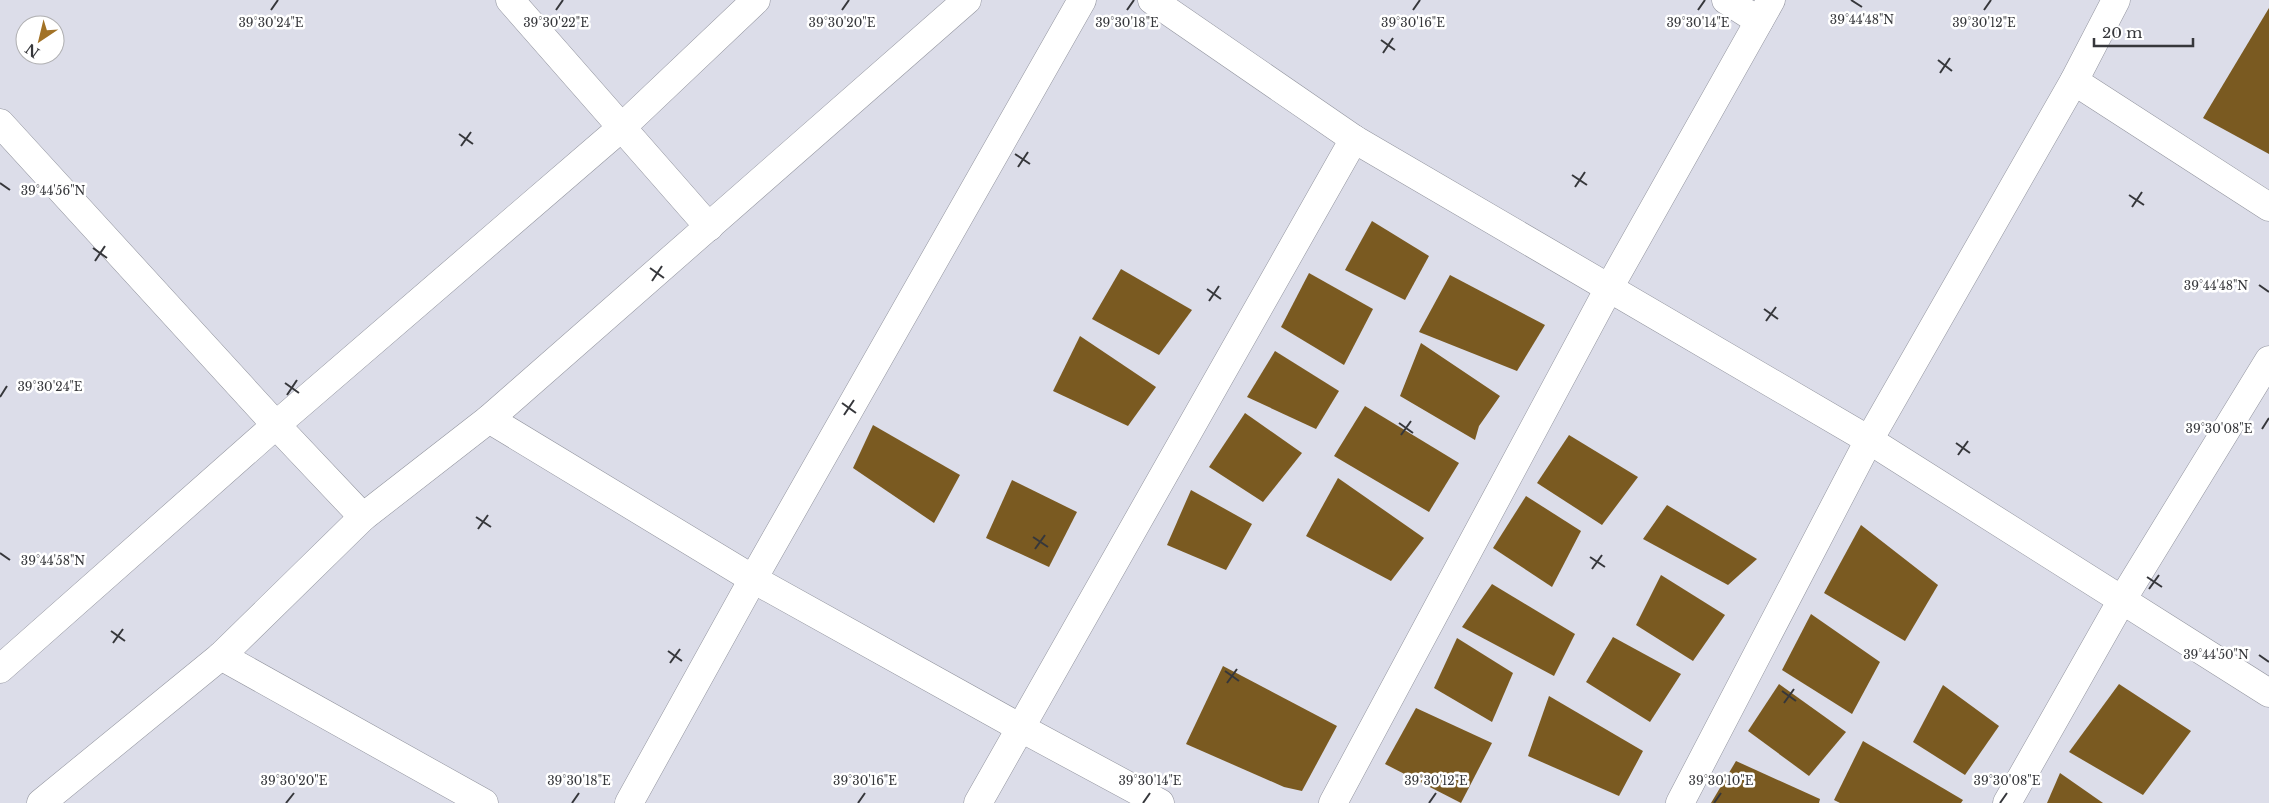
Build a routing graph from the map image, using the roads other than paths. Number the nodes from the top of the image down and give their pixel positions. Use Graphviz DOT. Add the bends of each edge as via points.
graph roads {
  1 [pos="510,0"];
  2 [pos="756,0"];
  3 [pos="967,0"];
  4 [pos="1082,0"];
  5 [pos="1152,0"];
  6 [pos="1726,0"];
  7 [pos="2116,0"];
  8 [pos="1765,11"];
  9 [pos="2074,81"];
  10 [pos="0,122"];
  11 [pos="621,128"];
  12 [pos="1354,138"];
  13 [pos="2269,207"];
  14 [pos="709,228"];
  15 [pos="1609,288"];
  16 [pos="2269,360"];
  17 [pos="488,419"];
  18 [pos="276,426"];
  19 [pos="1869,440"];
  20 [pos="363,517"];
  21 [pos="753,579"];
  22 [pos="2122,600"];
  23 [pos="221,656"];
  24 [pos="0,669"];
  25 [pos="2269,693"];
  26 [pos="1019,727"];
  27 [pos="41,803"];
  28 [pos="484,803"];
  29 [pos="629,803"];
  30 [pos="978,803"];
  31 [pos="1160,803"];
  32 [pos="1333,803"];
  33 [pos="1680,803"];
  34 [pos="2007,803"];
  1 -- 11 [label="street"];
  2 -- 11 [label="street"];
  3 -- 14 [label="street"];
  4 -- 21 [label="street"];
  5 -- 12 [label="street"];
  6 -- 8 [label="street"];
  7 -- 9 [label="street"];
  8 -- 15 [label="street"];
  9 -- 13 [label="street"];
  9 -- 19 [label="street"];
  10 -- 18 [label="street"];
  11 -- 14 [label="street"];
  11 -- 18 [label="street"];
  12 -- 15 [label="street"];
  12 -- 26 [label="street"];
  14 -- 17 [label="street"];
  15 -- 19 [label="street"];
  15 -- 32 [label="street"];
  16 -- 22 [label="street"];
  17 -- 20 [label="street"];
  17 -- 21 [label="street"];
  18 -- 20 [label="street"];
  18 -- 24 [label="street"];
  19 -- 22 [label="street"];
  19 -- 33 [label="street"];
  20 -- 23 [label="street"];
  21 -- 26 [label="street"];
  21 -- 29 [label="street"];
  22 -- 25 [label="street"];
  22 -- 34 [label="street"];
  23 -- 27 [label="street"];
  23 -- 28 [label="street"];
  26 -- 30 [label="street"];
  26 -- 31 [label="street"];
}
